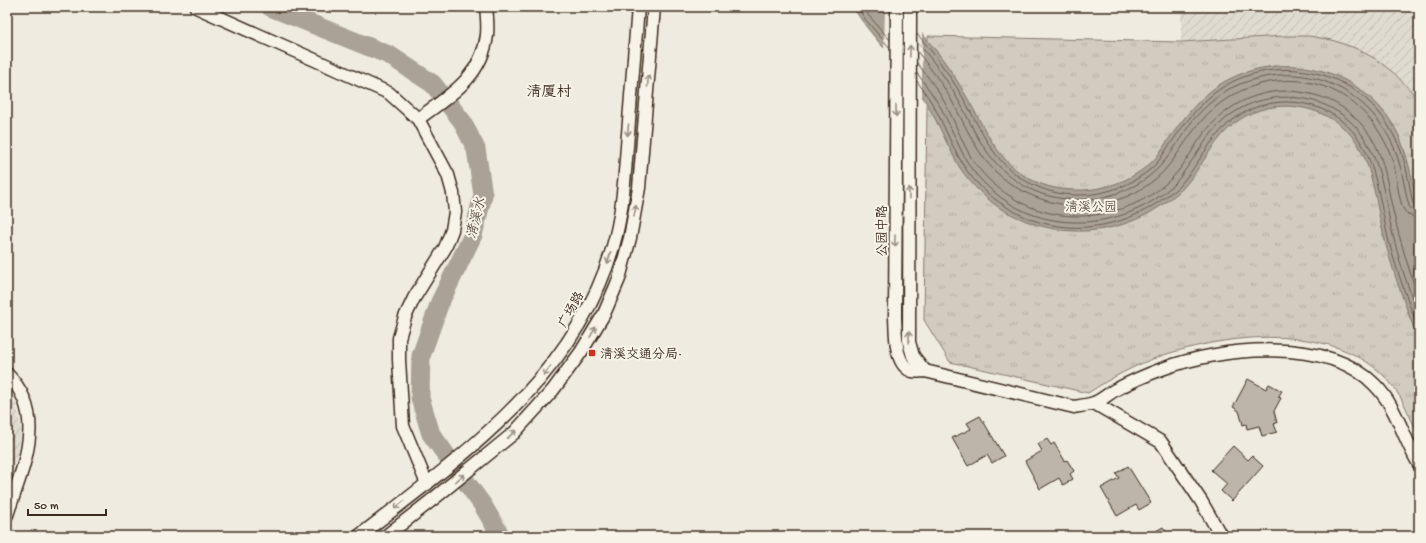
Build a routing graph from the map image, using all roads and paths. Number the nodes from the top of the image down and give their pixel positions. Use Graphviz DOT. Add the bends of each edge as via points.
graph roads {
  1 [pos="196,7"];
  2 [pos="486,7"];
  3 [pos="638,7"];
  4 [pos="654,7"];
  5 [pos="897,7"];
  6 [pos="910,8"];
  7 [pos="418,119"];
  8 [pos="925,371"];
  9 [pos="7,374"];
  10 [pos="1094,403"];
  11 [pos="1419,464"];
  12 [pos="428,483"];
  13 [pos="7,515"];
  14 [pos="359,536"];
  15 [pos="386,536"];
  16 [pos="1221,536"];
  1 -- 7 [label="street" via="389,94"];
  2 -- 7 [label="street" via="488,33 479,63 459,88"];
  3 -- 12 [label="street, 广场路, one-way" via="624,187 616,235 604,273 568,342 540,380 503,419"];
  15 -- 4 [label="street, one-way" via="514,433 553,390 581,352 604,314 619,279 640,188"];
  5 -- 8 [label="street, 公园中路, one-way" via="896,344 904,367 913,371"];
  8 -- 6 [label="street, one-way" via="913,356 909,342"];
  7 -- 12 [label="street" via="448,175 455,212 445,248 414,298 399,338 403,426"];
  8 -- 10 [label="street, 公园中路" via="1074,407"];
  9 -- 13 [label="street" via="22,396 28,413 30,431 28,450"];
  10 -- 11 [label="street, 公园中路" via="1139,378 1213,355 1265,351 1316,354 1348,365 1375,384 1394,411"];
  10 -- 16 [label="street" via="1162,442"];
  12 -- 14 [label="street, 广场路, one-way"];
}
